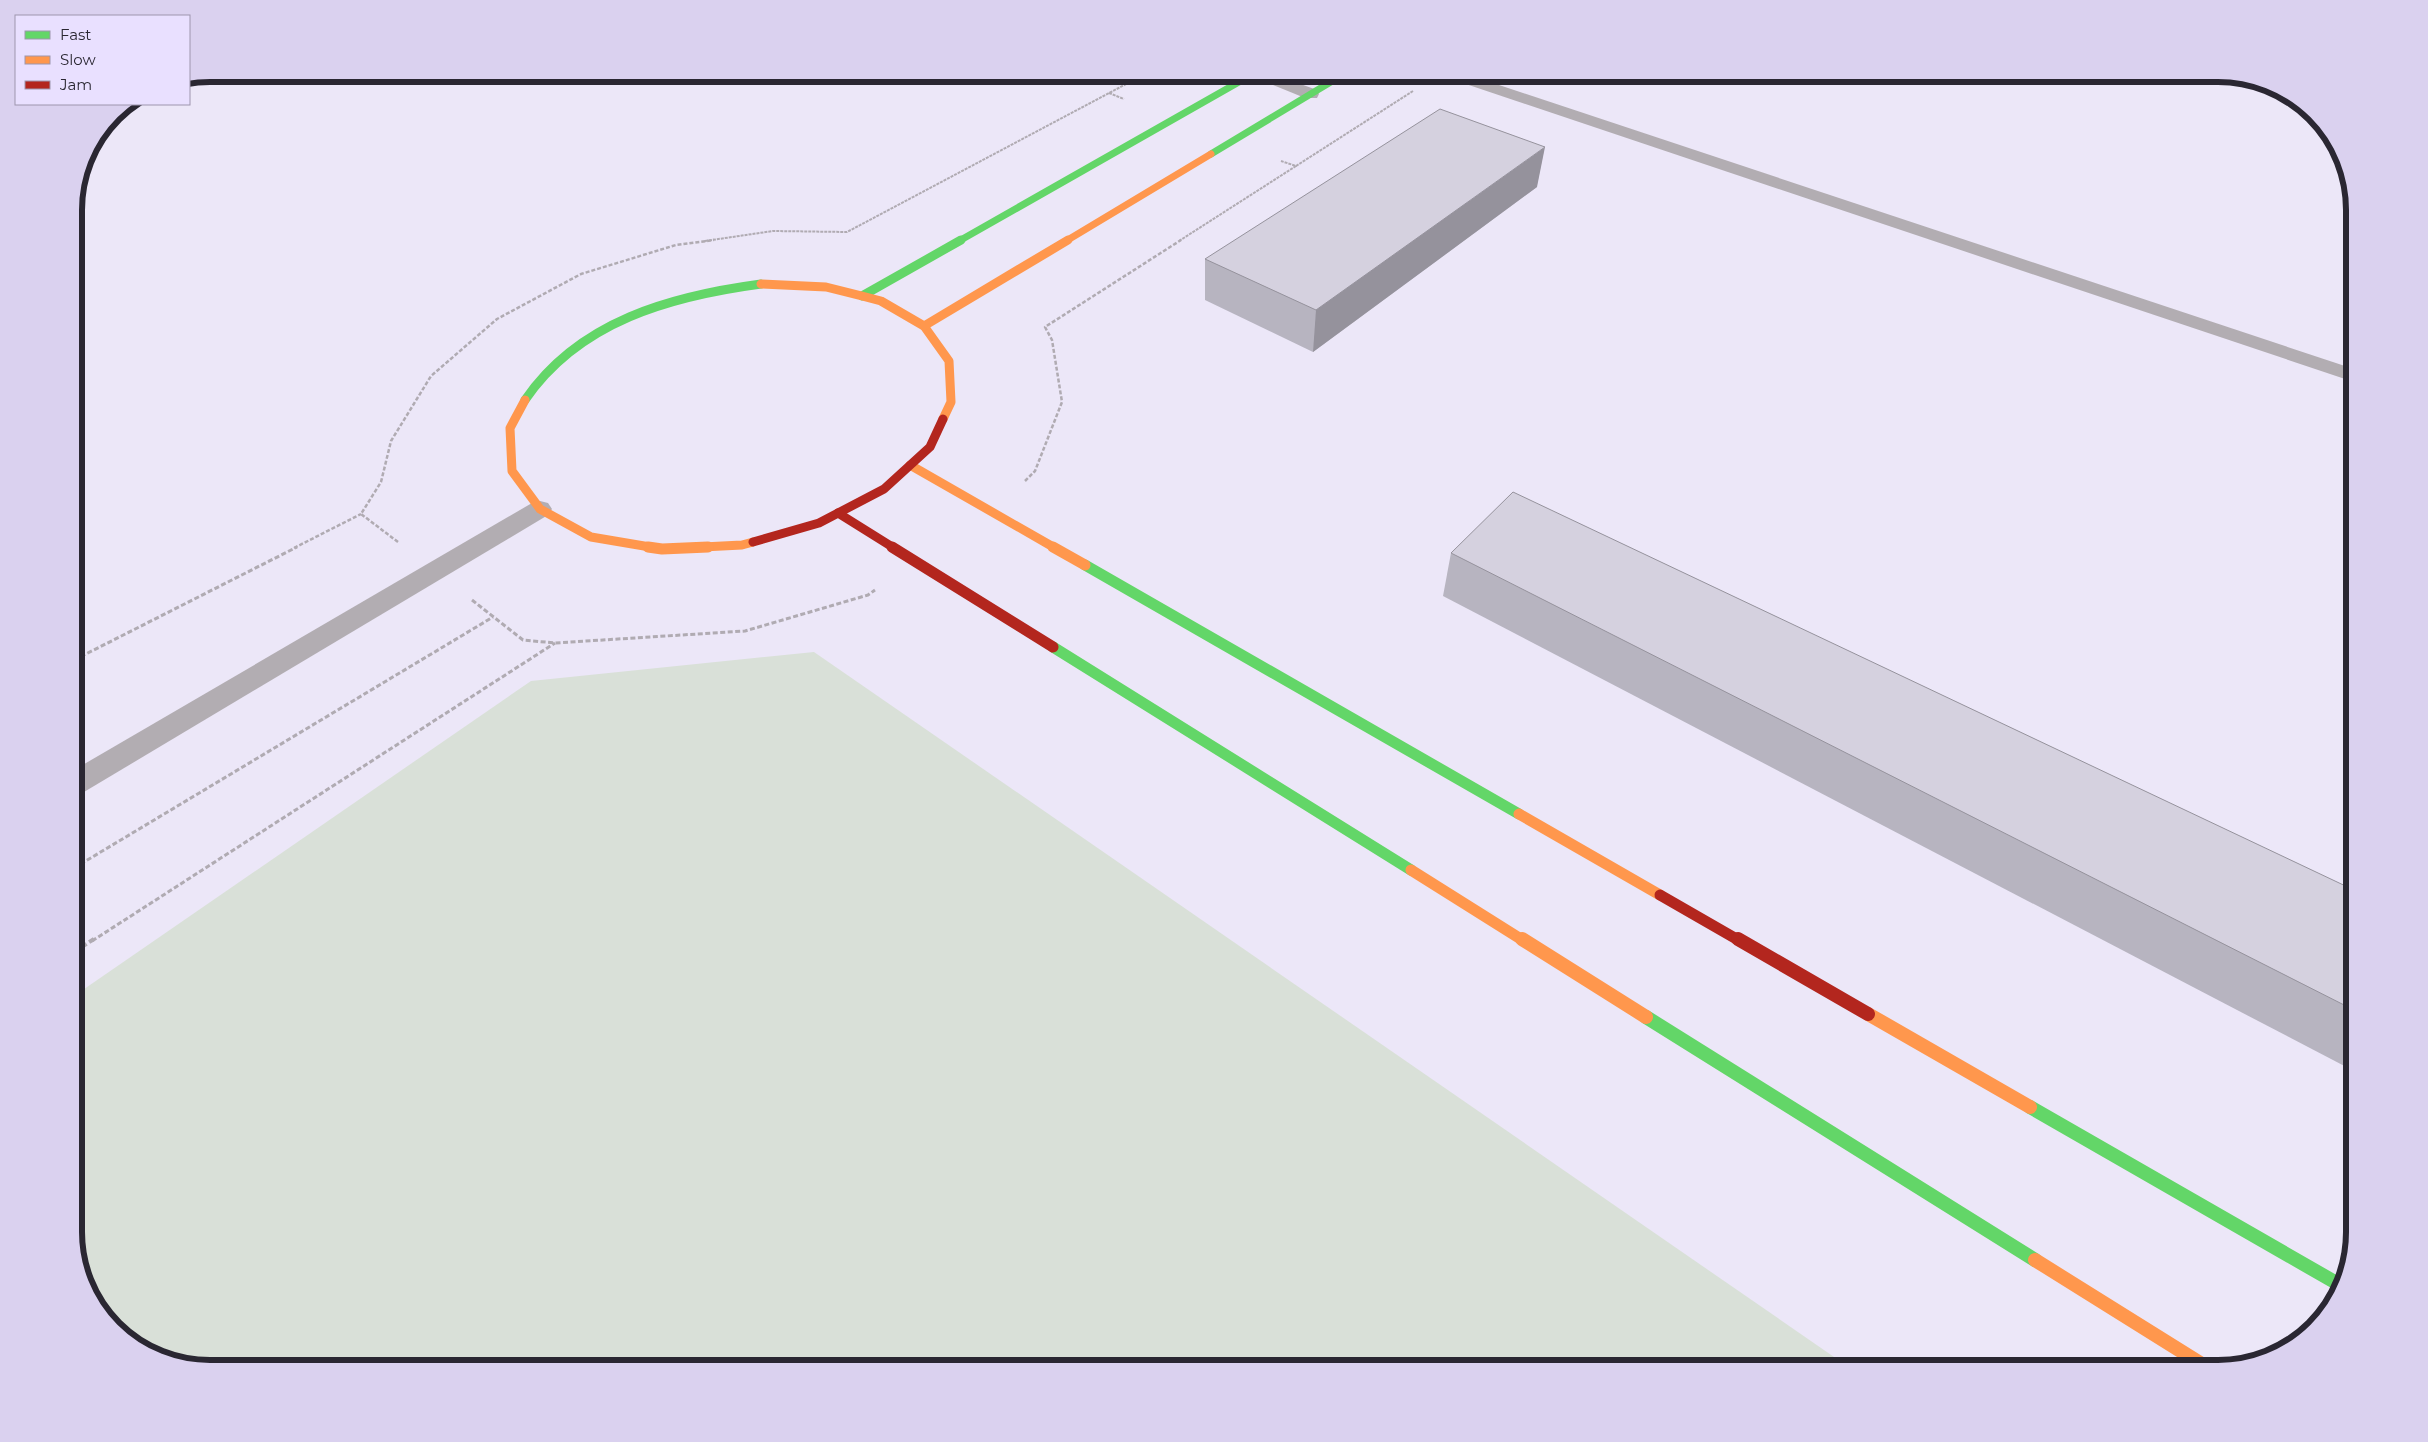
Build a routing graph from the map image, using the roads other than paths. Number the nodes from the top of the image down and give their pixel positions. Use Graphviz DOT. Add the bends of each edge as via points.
graph roads {
  1 [pos="1238,82"];
  2 [pos="1281,82"];
  3 [pos="1330,82"];
  4 [pos="1476,82"];
  5 [pos="1311,94"];
  6 [pos="862,296"];
  7 [pos="924,326"];
  8 [pos="2345,373"];
  9 [pos="910,465"];
  10 [pos="540,509"];
  11 [pos="838,513"];
  12 [pos="83,779"];
  13 [pos="2335,1282"];
  14 [pos="2195,1360"];
  1 -- 6 [label="street"];
  2 -- 5 [label="street"];
  3 -- 5 [label="street"];
  4 -- 8 [label="street"];
  5 -- 7 [label="street"];
  6 -- 7 [label="street" via="881,301"];
  6 -- 10 [label="street" via="826,287 762,284 694,294 630,315 574,346 533,385 510,428 512,471"];
  7 -- 9 [label="street" via="949,361 951,402 930,447"];
  9 -- 11 [label="street" via="884,489"];
  9 -- 13 [label="street"];
  10 -- 11 [label="street" via="592,537 662,549 742,545 819,524"];
  10 -- 12 [label="street"];
  11 -- 14 [label="street"];
}
